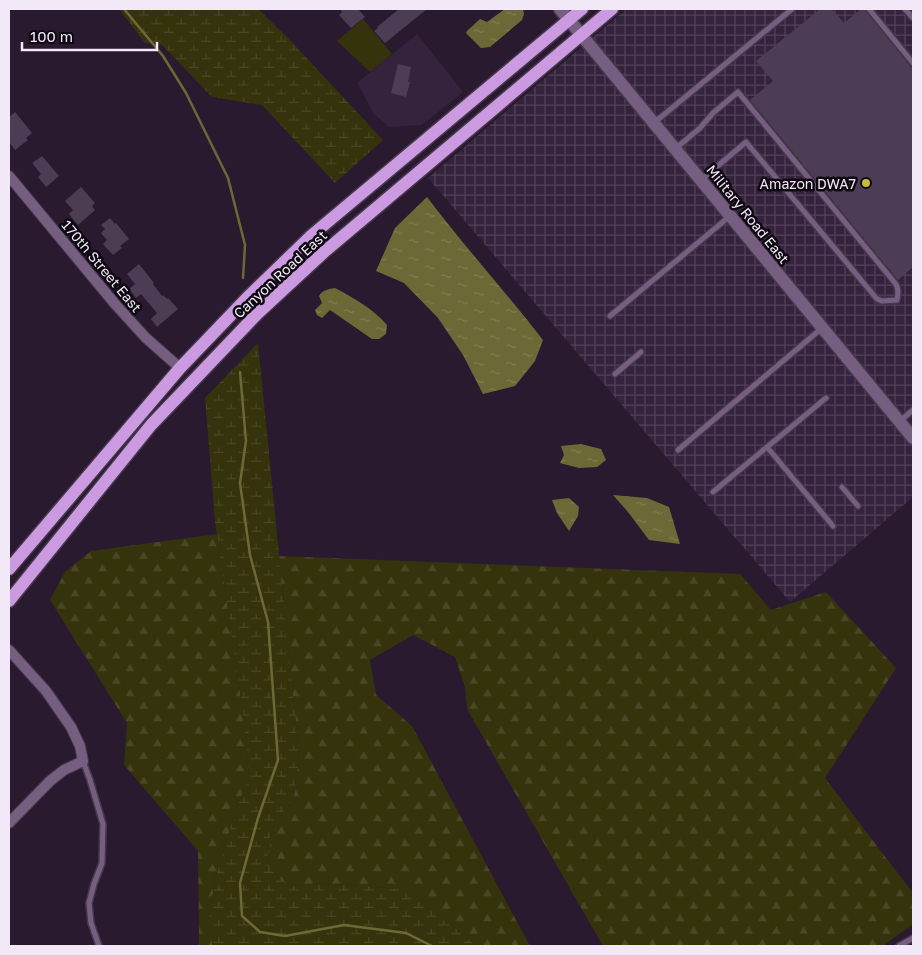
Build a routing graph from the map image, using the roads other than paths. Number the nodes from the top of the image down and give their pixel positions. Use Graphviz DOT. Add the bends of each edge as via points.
graph roads {
  1 [pos="560,9"];
  2 [pos="582,9"];
  3 [pos="612,9"];
  4 [pos="792,9"];
  5 [pos="869,9"];
  6 [pos="905,9"];
  7 [pos="913,18"];
  8 [pos="569,19"];
  9 [pos="582,35"];
  10 [pos="913,63"];
  11 [pos="654,123"];
  12 [pos="675,149"];
  13 [pos="9,176"];
  14 [pos="701,180"];
  15 [pos="731,216"];
  16 [pos="610,316"];
  17 [pos="822,328"];
  18 [pos="641,352"];
  19 [pos="180,368"];
  20 [pos="615,374"];
  21 [pos="826,398"];
  22 [pos="913,410"];
  23 [pos="900,422"];
  24 [pos="151,425"];
  25 [pos="913,438"];
  26 [pos="767,447"];
  27 [pos="678,450"];
  28 [pos="842,486"];
  29 [pos="713,492"];
  30 [pos="858,506"];
  31 [pos="833,526"];
  32 [pos="9,569"];
  33 [pos="9,601"];
  34 [pos="9,650"];
  35 [pos="83,761"];
  36 [pos="9,824"];
  37 [pos="913,938"];
  38 [pos="99,946"];
  39 [pos="899,946"];
  1 -- 8 [label="street, Military Road East"];
  2 -- 8 [label="main road, Canyon Road East"];
  3 -- 9 [label="main road, Canyon Road East"];
  4 -- 11 [label="lane"];
  5 -- 10 [label="lane"];
  6 -- 7 [label="lane"];
  8 -- 9 [label="street, Military Road East"];
  8 -- 19 [label="main road, Canyon Road East" via="312,235"];
  9 -- 11 [label="street, Military Road East"];
  9 -- 24 [label="main road, Canyon Road East" via="324,252 258,313"];
  11 -- 12 [label="street, Military Road East"];
  12 -- 14 [label="street, Military Road East"];
  12 -- 14 [label="lane" via="738,92 898,286 897,300 882,302 876,299 746,142"];
  13 -- 19 [label="street, 170th Street East" via="114,304"];
  14 -- 15 [label="street, Military Road East"];
  15 -- 16 [label="lane"];
  15 -- 17 [label="street, Military Road East"];
  17 -- 23 [label="street, Military Road East"];
  17 -- 27 [label="lane"];
  18 -- 20 [label="lane"];
  19 -- 24 [label="main road" via="181,380"];
  19 -- 32 [label="main road, Canyon Road East"];
  21 -- 26 [label="lane"];
  22 -- 23 [label="lane"];
  23 -- 25 [label="street, Military Road East"];
  24 -- 33 [label="main road, Canyon Road East"];
  26 -- 29 [label="lane"];
  26 -- 31 [label="lane"];
  28 -- 30 [label="lane"];
  34 -- 35 [label="street" via="46,691 71,727"];
  35 -- 36 [label="street" via="50,781"];
  35 -- 38 [label="lane" via="103,824 102,863 89,903 91,923"];
  37 -- 39 [label="lane"];
}
